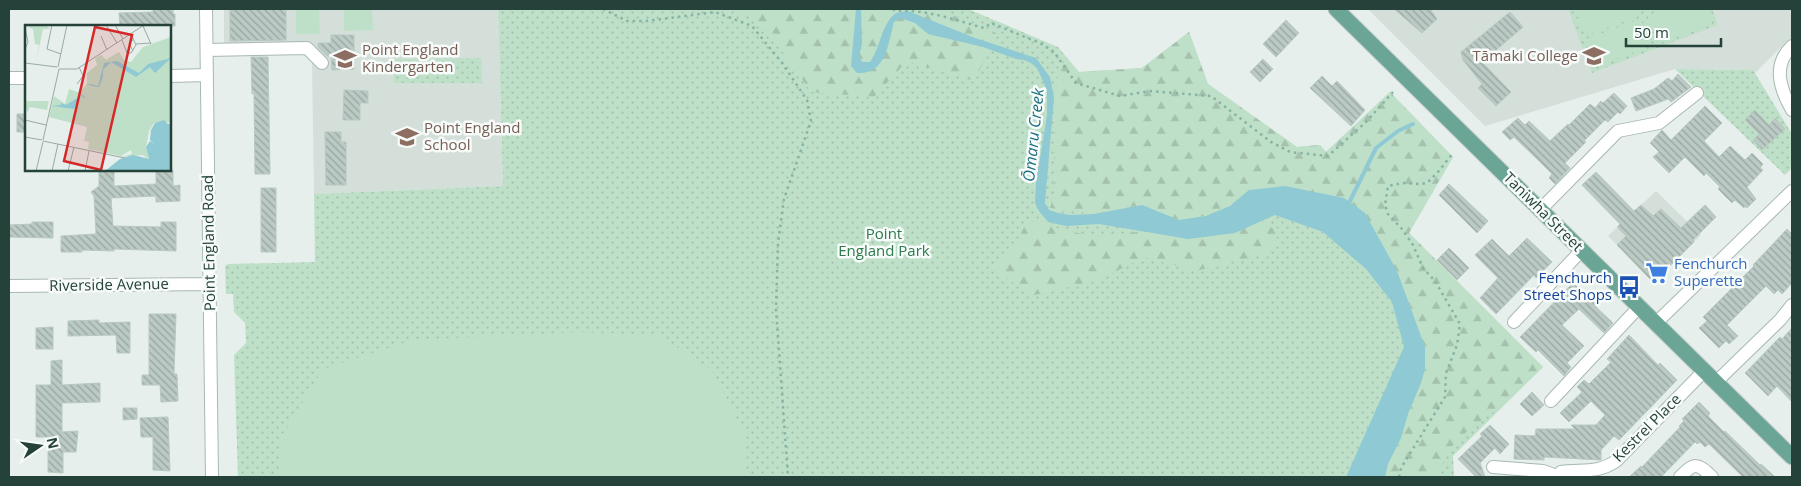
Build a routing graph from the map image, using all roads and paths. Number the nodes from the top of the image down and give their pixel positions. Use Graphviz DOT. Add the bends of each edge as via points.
graph roads {
  1 [pos="206,9"];
  2 [pos="603,9"];
  3 [pos="894,9"];
  4 [pos="1336,9"];
  5 [pos="1792,46"];
  6 [pos="206,50"];
  7 [pos="322,63"];
  8 [pos="207,75"];
  9 [pos="171,76"];
  10 [pos="9,78"];
  11 [pos="25,78"];
  12 [pos="1393,92"];
  13 [pos="1697,93"];
  14 [pos="1792,110"];
  15 [pos="1453,153"];
  16 [pos="1792,191"];
  17 [pos="1540,210"];
  18 [pos="1581,251"];
  19 [pos="209,284"];
  20 [pos="9,286"];
  21 [pos="1792,305"];
  22 [pos="1639,307"];
  23 [pos="1514,322"];
  24 [pos="1656,323"];
  25 [pos="1704,371"];
  26 [pos="1716,382"];
  27 [pos="1551,401"];
  28 [pos="1791,454"];
  29 [pos="1493,467"];
  30 [pos="1556,476"];
  31 [pos="212,477"];
  32 [pos="788,477"];
  33 [pos="1398,477"];
  34 [pos="1680,477"];
  35 [pos="1712,477"];
  1 -- 6 [label="street, Point England Road"];
  2 -- 32 [label="path" via="627,21 715,12 752,26 808,100 811,122 784,199 778,243 776,309"];
  3 -- 12 [label="path" via="924,12 984,28 991,22 1054,52 1076,84 1120,96 1150,91 1211,96 1271,142 1290,152 1328,156"];
  4 -- 17 [label="main road, Taniwha Street"];
  5 -- 14 [label="street" via="1784,58 1779,76"];
  6 -- 7 [label="street" via="308,48"];
  6 -- 8 [label="street, Point England Road"];
  8 -- 9 [label="street"];
  8 -- 19 [label="street, Point England Road"];
  10 -- 11 [label="street"];
  13 -- 17 [label="street" via="1659,123 1618,131"];
  15 -- 33 [label="path" via="1427,183 1388,186 1386,193 1388,214 1413,245 1423,268 1435,281 1460,324 1457,345 1446,373 1445,397"];
  16 -- 24 [label="street"];
  17 -- 18 [label="main road, Taniwha Street"];
  18 -- 22 [label="main road, Taniwha Street"];
  18 -- 23 [label="street"];
  19 -- 20 [label="street, Riverside Avenue"];
  19 -- 31 [label="street, Point England Road"];
  21 -- 26 [label="street"];
  22 -- 24 [label="main road, Taniwha Street"];
  22 -- 27 [label="street"];
  24 -- 25 [label="main road, Taniwha Street"];
  25 -- 26 [label="main road, Taniwha Street"];
  25 -- 30 [label="street, Kestrel Place" via="1616,461 1607,467 1561,472"];
  26 -- 28 [label="main road, Taniwha Street"];
  29 -- 30 [label="street" via="1543,471"];
  34 -- 35 [label="street" via="1696,465"];
}
